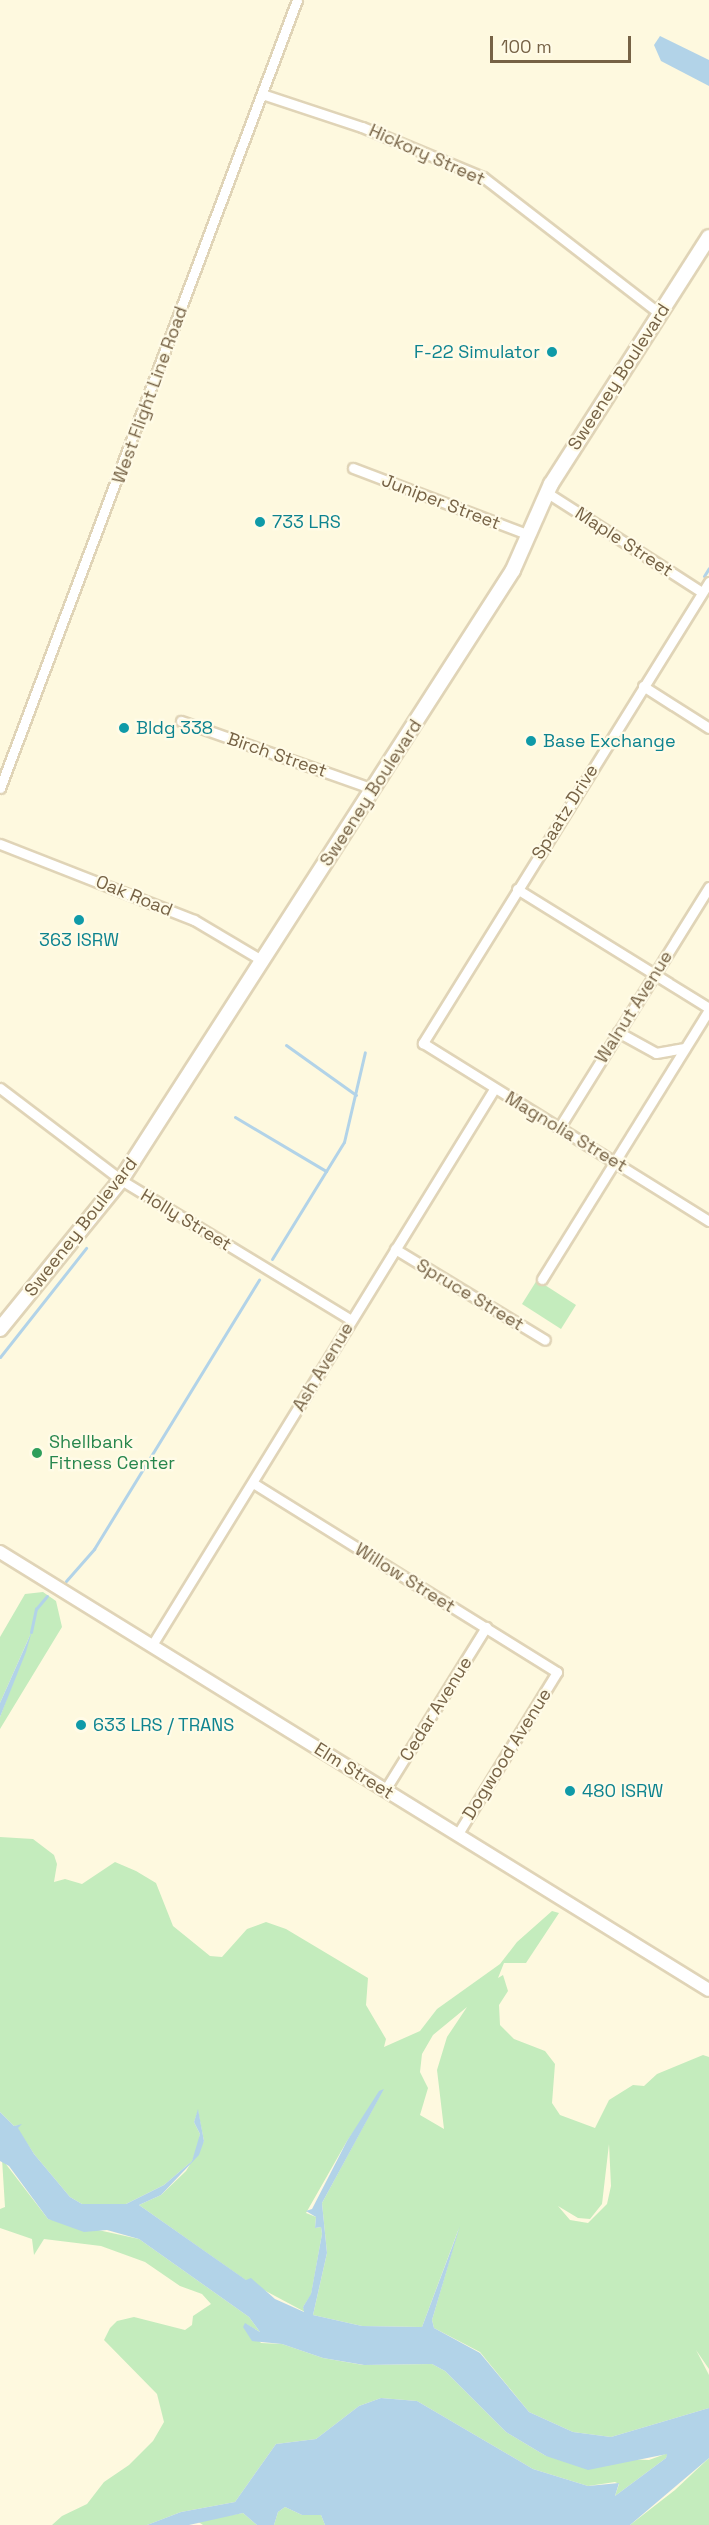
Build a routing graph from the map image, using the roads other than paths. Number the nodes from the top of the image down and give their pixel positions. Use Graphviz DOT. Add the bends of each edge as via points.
graph roads {
  1 [pos="297,0"];
  2 [pos="262,94"];
  3 [pos="709,237"];
  4 [pos="660,314"];
  5 [pos="353,468"];
  6 [pos="546,492"];
  7 [pos="529,535"];
  8 [pos="709,582"];
  9 [pos="702,592"];
  10 [pos="643,686"];
  11 [pos="181,721"];
  12 [pos="709,728"];
  13 [pos="0,788"];
  14 [pos="373,789"];
  15 [pos="0,844"];
  16 [pos="709,887"];
  17 [pos="517,889"];
  18 [pos="263,961"];
  19 [pos="654,975"];
  20 [pos="709,1009"];
  21 [pos="618,1032"];
  22 [pos="423,1043"];
  23 [pos="685,1048"];
  24 [pos="0,1088"];
  25 [pos="494,1089"];
  26 [pos="559,1128"];
  27 [pos="615,1161"];
  28 [pos="121,1180"];
  29 [pos="709,1221"];
  30 [pos="395,1249"];
  31 [pos="542,1279"];
  32 [pos="351,1320"];
  33 [pos="0,1329"];
  34 [pos="545,1340"];
  35 [pos="253,1483"];
  36 [pos="0,1552"];
  37 [pos="486,1627"];
  38 [pos="152,1645"];
  39 [pos="557,1672"];
  40 [pos="385,1790"];
  41 [pos="457,1835"];
  42 [pos="709,1990"];
  1 -- 2 [label="street, West Flight Line Road"];
  2 -- 4 [label="street, Hickory Street" via="363,127 483,177"];
  2 -- 13 [label="street, West Flight Line Road"];
  3 -- 4 [label="main road, Sweeney Boulevard"];
  4 -- 6 [label="main road, Sweeney Boulevard"];
  5 -- 7 [label="street, Juniper Street"];
  6 -- 7 [label="main road, Sweeney Boulevard"];
  6 -- 9 [label="street, Maple Street"];
  7 -- 14 [label="main road, Sweeney Boulevard" via="513,570"];
  8 -- 9 [label="street, Spaatz Drive"];
  9 -- 10 [label="street, Spaatz Drive"];
  10 -- 12 [label="street"];
  10 -- 17 [label="street, Spaatz Drive"];
  11 -- 14 [label="street, Birch Street"];
  14 -- 18 [label="main road, Sweeney Boulevard"];
  15 -- 18 [label="street, Oak Road" via="194,920"];
  16 -- 19 [label="street, Walnut Avenue"];
  17 -- 19 [label="street"];
  17 -- 22 [label="street, Spaatz Drive"];
  18 -- 28 [label="main road, Sweeney Boulevard"];
  19 -- 20 [label="street"];
  19 -- 21 [label="street, Walnut Avenue"];
  20 -- 23 [label="street"];
  21 -- 23 [label="street" via="656,1053"];
  21 -- 26 [label="street, Walnut Avenue"];
  22 -- 25 [label="street, Magnolia Street"];
  23 -- 27 [label="street"];
  24 -- 28 [label="street, Holly Street"];
  25 -- 26 [label="street, Magnolia Street"];
  25 -- 30 [label="street, Ash Avenue"];
  26 -- 27 [label="street, Magnolia Street"];
  27 -- 29 [label="street, Magnolia Street"];
  27 -- 31 [label="street"];
  28 -- 32 [label="street, Holly Street"];
  28 -- 33 [label="main road, Sweeney Boulevard"];
  30 -- 32 [label="street, Ash Avenue"];
  30 -- 34 [label="street, Spruce Street"];
  32 -- 35 [label="street, Ash Avenue"];
  35 -- 37 [label="street, Willow Street"];
  35 -- 38 [label="street, Ash Avenue"];
  36 -- 38 [label="street, Elm Street"];
  37 -- 39 [label="street, Willow Street"];
  37 -- 40 [label="street, Cedar Avenue"];
  38 -- 40 [label="street, Elm Street"];
  39 -- 41 [label="street, Dogwood Avenue"];
  40 -- 41 [label="street, Elm Street"];
  41 -- 42 [label="street, Elm Street"];
}
